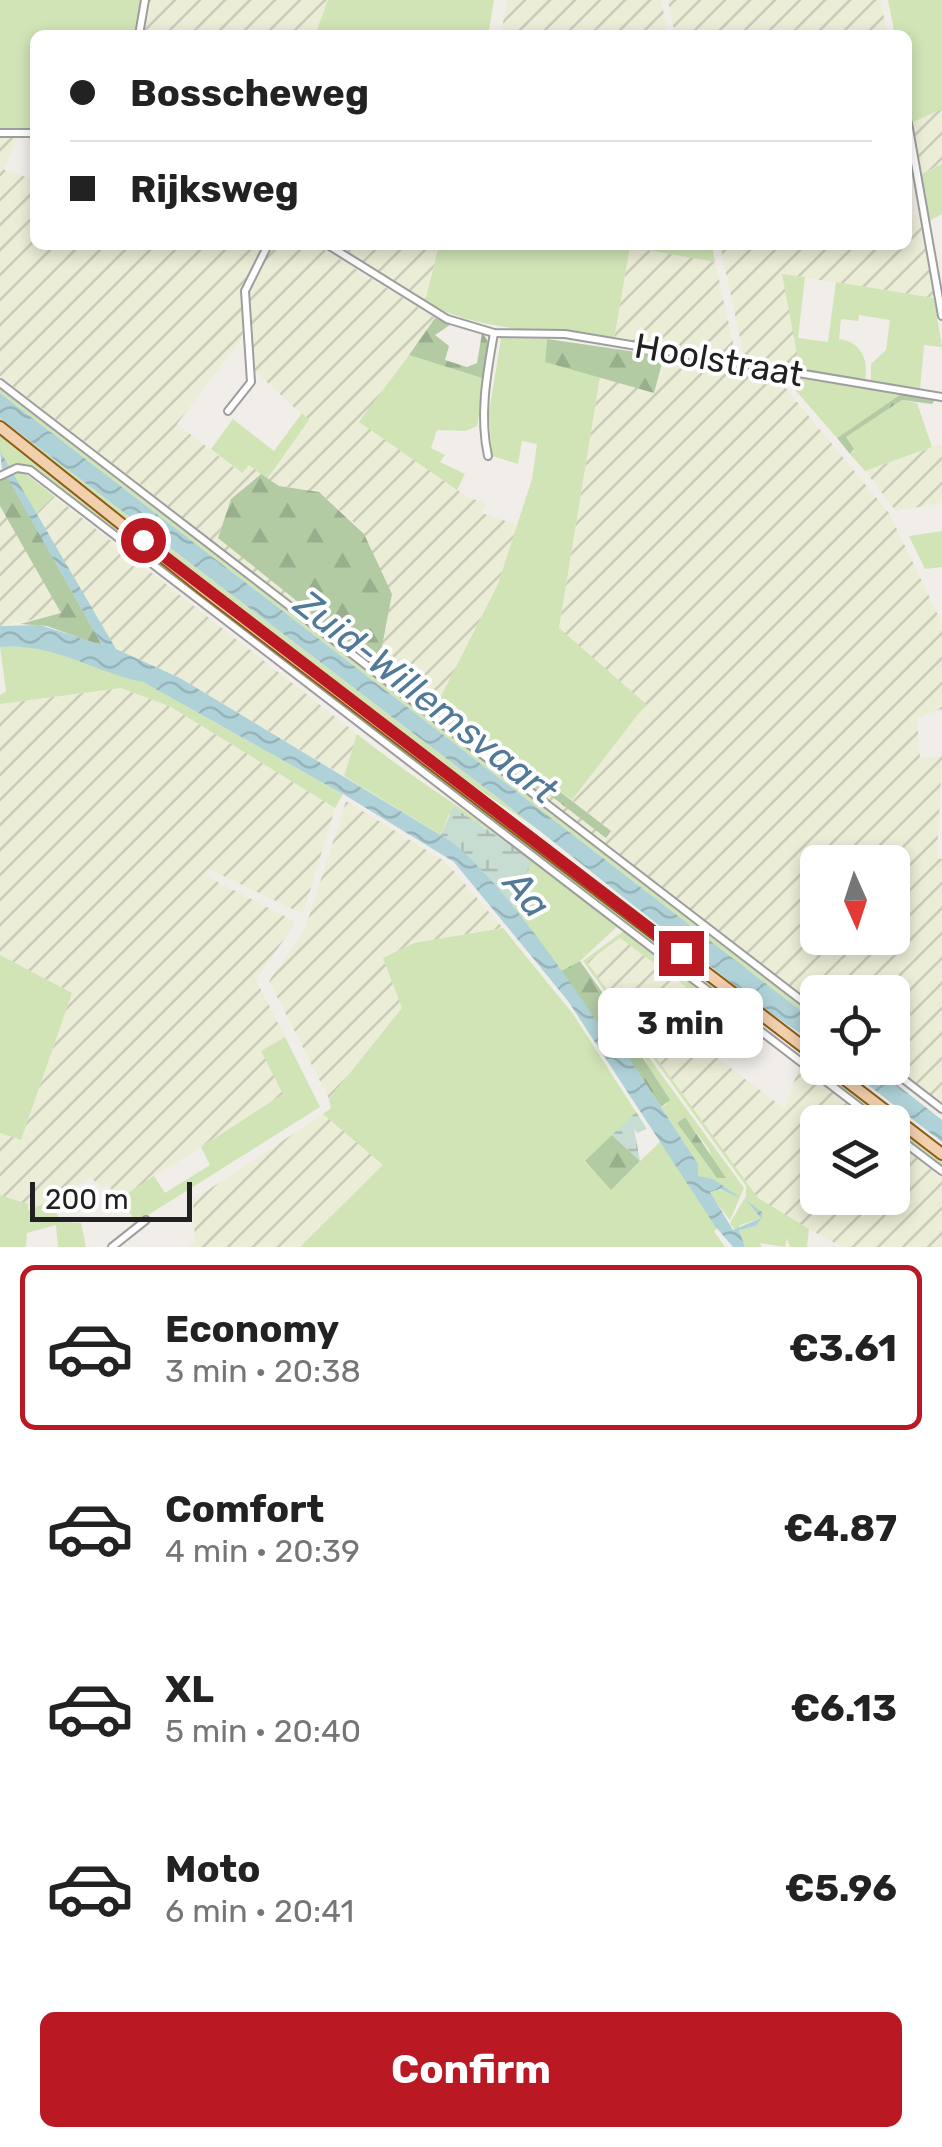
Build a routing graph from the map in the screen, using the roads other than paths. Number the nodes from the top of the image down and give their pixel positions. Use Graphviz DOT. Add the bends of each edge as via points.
graph roads {
  1 [pos="145,0"];
  2 [pos="140,30"];
  3 [pos="0,132"];
  4 [pos="30,132"];
  5 [pos="912,146"];
  6 [pos="266,250"];
  7 [pos="336,250"];
  8 [pos="942,316"];
  9 [pos="494,333"];
  10 [pos="0,383"];
  11 [pos="942,397"];
  12 [pos="228,411"];
  13 [pos="0,427"];
  14 [pos="488,456"];
  15 [pos="2,475"];
  16 [pos="800,999"];
  17 [pos="800,1044"];
  18 [pos="852,1085"];
  19 [pos="910,1085"];
  20 [pos="858,1105"];
  21 [pos="942,1109"];
  22 [pos="910,1147"];
  23 [pos="942,1154"];
  24 [pos="942,1172"];
  25 [pos="146,1220"];
  26 [pos="112,1247"];
  1 -- 2 [label="street"];
  3 -- 4 [label="street"];
  5 -- 8 [label="street"];
  6 -- 12 [label="street" via="245,291 251,382"];
  7 -- 9 [label="street, Hoolstraat" via="447,319"];
  9 -- 11 [label="street, Hoolstraat" via="564,334"];
  9 -- 14 [label="street" via="486,379"];
  10 -- 16 [label="street"];
  13 -- 17 [label="main road"];
  15 -- 20 [label="street" via="30,470"];
  18 -- 23 [label="main road"];
  19 -- 21 [label="street"];
  22 -- 24 [label="street"];
  25 -- 26 [label="street"];
}
